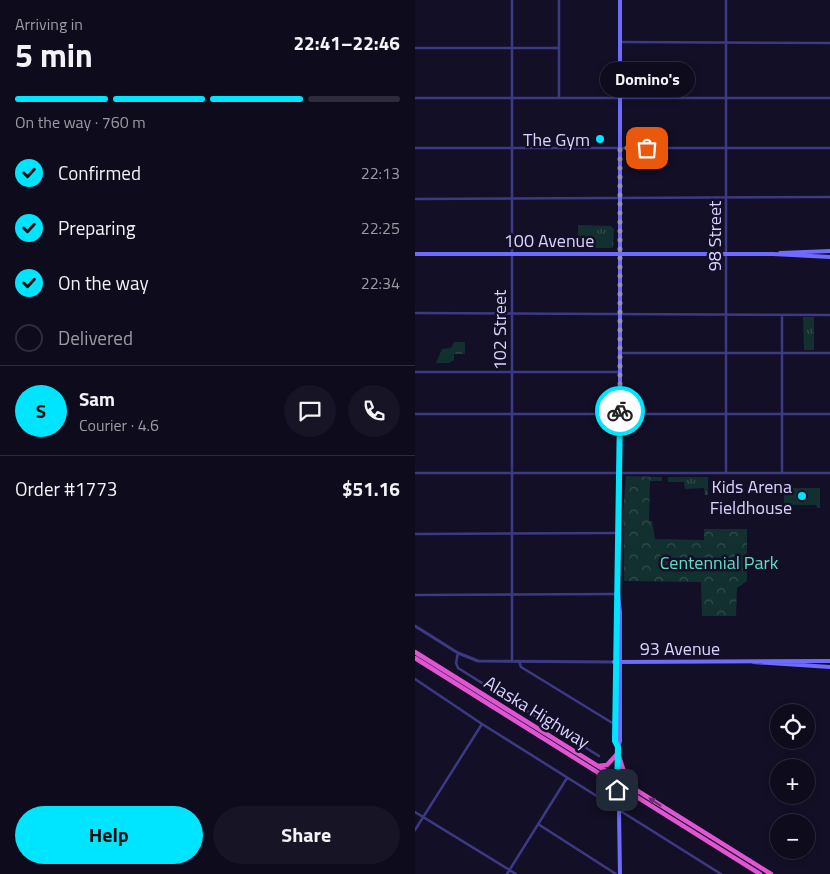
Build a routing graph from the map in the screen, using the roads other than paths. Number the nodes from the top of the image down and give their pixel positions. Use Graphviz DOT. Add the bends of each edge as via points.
graph roads {
  1 [pos="512,0"];
  2 [pos="559,0"];
  3 [pos="620,0"];
  4 [pos="726,0"];
  5 [pos="621,42"];
  6 [pos="726,43"];
  7 [pos="830,43"];
  8 [pos="415,48"];
  9 [pos="512,48"];
  10 [pos="559,48"];
  11 [pos="415,98"];
  12 [pos="512,98"];
  13 [pos="559,98"];
  14 [pos="621,98"];
  15 [pos="726,98"];
  16 [pos="830,98"];
  17 [pos="415,148"];
  18 [pos="512,148"];
  19 [pos="620,148"];
  20 [pos="726,148"];
  21 [pos="830,148"];
  22 [pos="830,197"];
  23 [pos="415,198"];
  24 [pos="726,198"];
  25 [pos="512,199"];
  26 [pos="620,199"];
  27 [pos="830,251"];
  28 [pos="415,254"];
  29 [pos="512,254"];
  30 [pos="620,254"];
  31 [pos="726,254"];
  32 [pos="773,254"];
  33 [pos="830,257"];
  34 [pos="415,313"];
  35 [pos="512,313"];
  36 [pos="620,313"];
  37 [pos="726,314"];
  38 [pos="782,315"];
  39 [pos="830,315"];
  40 [pos="620,353"];
  41 [pos="725,354"];
  42 [pos="782,354"];
  43 [pos="830,354"];
  44 [pos="415,372"];
  45 [pos="511,372"];
  46 [pos="620,372"];
  47 [pos="512,413"];
  48 [pos="726,413"];
  49 [pos="415,414"];
  50 [pos="620,414"];
  51 [pos="781,414"];
  52 [pos="830,414"];
  53 [pos="415,473"];
  54 [pos="512,473"];
  55 [pos="620,473"];
  56 [pos="726,473"];
  57 [pos="782,473"];
  58 [pos="830,473"];
  59 [pos="512,533"];
  60 [pos="617,533"];
  61 [pos="415,534"];
  62 [pos="618,594"];
  63 [pos="415,595"];
  64 [pos="512,595"];
  65 [pos="415,626"];
  66 [pos="415,652"];
  67 [pos="457,653"];
  68 [pos="415,658"];
  69 [pos="512,661"];
  70 [pos="519,661"];
  71 [pos="830,661"];
  72 [pos="615,662"];
  73 [pos="620,662"];
  74 [pos="751,662"];
  75 [pos="830,667"];
  76 [pos="415,679"];
  77 [pos="614,694"];
  78 [pos="620,714"];
  79 [pos="482,724"];
  80 [pos="614,724"];
  81 [pos="618,747"];
  82 [pos="618,754"];
  83 [pos="599,756"];
  84 [pos="598,766"];
  85 [pos="598,773"];
  86 [pos="567,778"];
  87 [pos="618,778"];
  88 [pos="617,786"];
  89 [pos="636,789"];
  90 [pos="638,798"];
  91 [pos="618,807"];
  92 [pos="415,812"];
  93 [pos="423,817"];
  94 [pos="538,824"];
  95 [pos="415,830"];
  96 [pos="509,870"];
  97 [pos="507,874"];
  98 [pos="515,874"];
  99 [pos="618,874"];
  100 [pos="721,874"];
  101 [pos="760,874"];
  102 [pos="771,874"];
  1 -- 9 [label="street, 102 Street"];
  2 -- 10 [label="street"];
  3 -- 5 [label="main road"];
  4 -- 6 [label="street, 98 Street"];
  5 -- 6 [label="street"];
  5 -- 14 [label="main road"];
  6 -- 7 [label="street"];
  6 -- 15 [label="street, 98 Street"];
  8 -- 9 [label="street"];
  9 -- 10 [label="street"];
  9 -- 12 [label="street, 102 Street"];
  10 -- 13 [label="street"];
  11 -- 12 [label="street"];
  12 -- 13 [label="street"];
  12 -- 18 [label="street, 102 Street"];
  13 -- 14 [label="street"];
  14 -- 15 [label="street"];
  14 -- 19 [label="main road"];
  15 -- 16 [label="street"];
  15 -- 20 [label="street, 98 Street"];
  17 -- 18 [label="street"];
  18 -- 19 [label="street"];
  18 -- 25 [label="street, 102 Street"];
  19 -- 20 [label="street"];
  19 -- 26 [label="main road"];
  20 -- 21 [label="street"];
  20 -- 24 [label="street, 98 Street"];
  22 -- 24 [label="street"];
  23 -- 25 [label="street"];
  24 -- 26 [label="street"];
  24 -- 31 [label="street, 98 Street"];
  25 -- 26 [label="street"];
  25 -- 29 [label="street, 102 Street"];
  26 -- 30 [label="main road"];
  27 -- 32 [label="main road, 100 Avenue"];
  28 -- 29 [label="main road, 100 Avenue"];
  29 -- 30 [label="main road, 100 Avenue"];
  29 -- 35 [label="street, 102 Street"];
  30 -- 31 [label="main road, 100 Avenue"];
  30 -- 36 [label="main road"];
  31 -- 32 [label="main road, 100 Avenue"];
  31 -- 37 [label="street, 98 Street"];
  32 -- 33 [label="main road, 100 Avenue"];
  34 -- 35 [label="street"];
  35 -- 36 [label="street"];
  35 -- 45 [label="street, 102 Street"];
  36 -- 37 [label="street"];
  36 -- 40 [label="main road"];
  37 -- 38 [label="street"];
  37 -- 41 [label="street, 98 Street"];
  38 -- 39 [label="street"];
  38 -- 42 [label="street"];
  40 -- 41 [label="street"];
  40 -- 46 [label="main road"];
  41 -- 42 [label="street"];
  41 -- 48 [label="street, 98 Street"];
  42 -- 43 [label="street"];
  42 -- 51 [label="street"];
  44 -- 45 [label="street"];
  45 -- 46 [label="street"];
  45 -- 47 [label="street, 102 Street"];
  46 -- 50 [label="main road"];
  47 -- 49 [label="street"];
  47 -- 50 [label="street"];
  47 -- 54 [label="street, 102 Street"];
  48 -- 50 [label="street"];
  48 -- 51 [label="street"];
  48 -- 56 [label="street, 98 Street"];
  50 -- 55 [label="main road"];
  51 -- 52 [label="street"];
  51 -- 57 [label="street"];
  53 -- 54 [label="street"];
  54 -- 55 [label="street"];
  54 -- 59 [label="street, 102 Street"];
  55 -- 56 [label="street"];
  55 -- 60 [label="main road"];
  56 -- 57 [label="street"];
  57 -- 58 [label="street"];
  59 -- 60 [label="street"];
  59 -- 61 [label="street"];
  59 -- 64 [label="street, 102 Street"];
  60 -- 62 [label="main road"];
  62 -- 64 [label="street"];
  62 -- 72 [label="main road"];
  62 -- 73 [label="main road"];
  63 -- 64 [label="street"];
  64 -- 69 [label="street, 102 Street"];
  65 -- 67 [label="street, 93 Avenue"];
  66 -- 84 [label="highway, Alaska Highway"];
  67 -- 69 [label="street, 93 Avenue" via="478,661"];
  67 -- 83 [label="street" via="458,668"];
  68 -- 85 [label="highway, Alaska Highway"];
  69 -- 70 [label="street, 93 Avenue"];
  70 -- 72 [label="street, 93 Avenue"];
  70 -- 80 [label="street" via="521,667"];
  71 -- 74 [label="main road, 93 Avenue"];
  72 -- 73 [label="main road, 93 Avenue"];
  72 -- 77 [label="main road"];
  73 -- 74 [label="main road, 93 Avenue"];
  73 -- 78 [label="main road"];
  74 -- 75 [label="main road, 93 Avenue"];
  76 -- 79 [label="street"];
  77 -- 78 [label="main road"];
  77 -- 80 [label="main road"];
  78 -- 81 [label="main road" via="621,741"];
  79 -- 86 [label="street"];
  79 -- 93 [label="street"];
  80 -- 81 [label="main road"];
  81 -- 82 [label="main road"];
  82 -- 84 [label="highway" via="607,764"];
  82 -- 87 [label="main road"];
  82 -- 89 [label="highway" via="627,777"];
  84 -- 87 [label="highway, Alaska Highway"];
  85 -- 88 [label="highway, Alaska Highway"];
  85 -- 91 [label="highway"];
  86 -- 91 [label="street"];
  86 -- 94 [label="street"];
  87 -- 88 [label="main road"];
  87 -- 89 [label="highway, Alaska Highway"];
  88 -- 90 [label="highway, Alaska Highway"];
  88 -- 91 [label="main road"];
  102 -- 89 [label="highway, Alaska Highway, one-way"];
  90 -- 91 [label="highway" via="627,799"];
  90 -- 101 [label="highway, Alaska Highway"];
  91 -- 99 [label="main road"];
  91 -- 100 [label="street"];
  92 -- 93 [label="street"];
  93 -- 95 [label="street"];
  93 -- 96 [label="street"];
  94 -- 96 [label="street"];
  94 -- 99 [label="street"];
  96 -- 97 [label="street"];
  96 -- 98 [label="street"];
}
